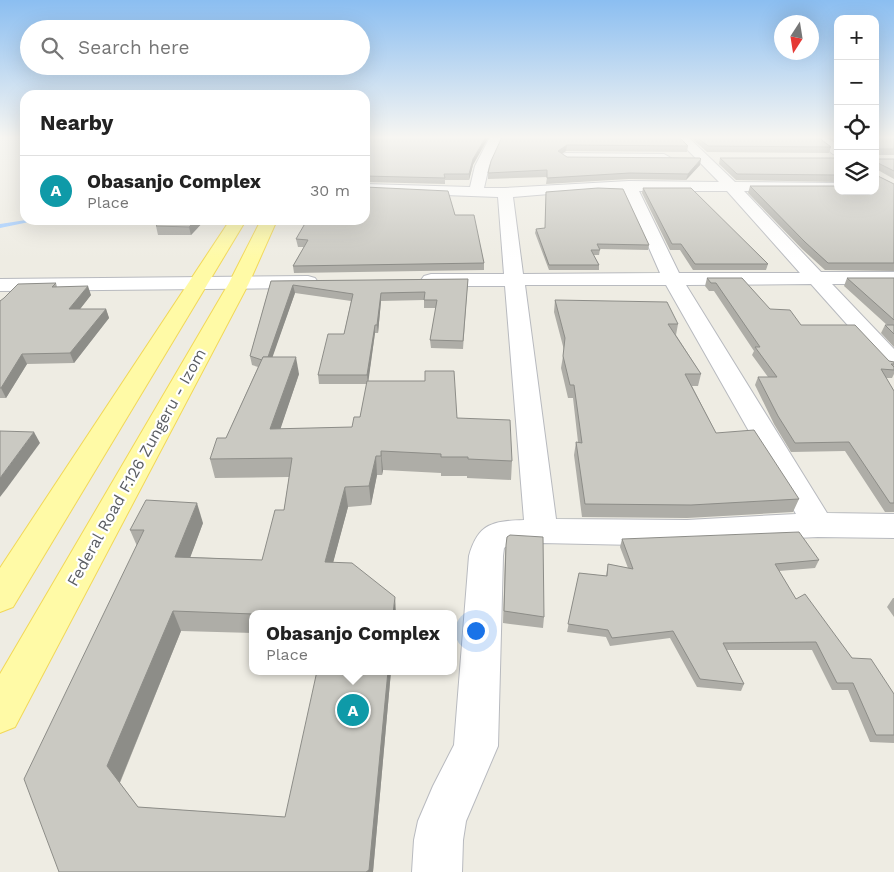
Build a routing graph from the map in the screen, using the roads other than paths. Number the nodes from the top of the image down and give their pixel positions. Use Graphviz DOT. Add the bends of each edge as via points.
graph roads {
  1 [pos="479,178"];
  2 [pos="722,178"];
  3 [pos="629,186"];
  4 [pos="731,186"];
  5 [pos="834,187"];
  6 [pos="370,188"];
  7 [pos="476,192"];
  8 [pos="504,193"];
  9 [pos="235,225"];
  10 [pos="268,225"];
  11 [pos="514,278"];
  12 [pos="672,278"];
  13 [pos="815,278"];
  14 [pos="894,278"];
  15 [pos="416,280"];
  16 [pos="327,281"];
  17 [pos="239,283"];
  18 [pos="197,284"];
  19 [pos="0,285"];
  20 [pos="894,363"];
  21 [pos="818,525"];
  22 [pos="894,526"];
  23 [pos="541,531"];
  24 [pos="0,597"];
  25 [pos="0,713"];
  26 [pos="437,872"];
  1 -- 7 [label="street"];
  2 -- 4 [label="street"];
  3 -- 4 [label="street"];
  3 -- 8 [label="street" via="558,187"];
  3 -- 12 [label="street"];
  4 -- 5 [label="street"];
  4 -- 13 [label="street"];
  6 -- 7 [label="street"];
  7 -- 8 [label="street"];
  8 -- 11 [label="street"];
  9 -- 18 [label="main road"];
  10 -- 17 [label="main road, Federal Road F.126 Zungeru - Izom"];
  11 -- 12 [label="street"];
  11 -- 15 [label="street"];
  11 -- 23 [label="street"];
  12 -- 13 [label="street"];
  12 -- 21 [label="street"];
  13 -- 14 [label="street"];
  13 -- 20 [label="street"];
  16 -- 17 [label="street"];
  17 -- 18 [label="street"];
  17 -- 25 [label="main road, Federal Road F.126 Zungeru - Izom"];
  18 -- 19 [label="street"];
  18 -- 24 [label="main road"];
  21 -- 22 [label="street"];
  21 -- 23 [label="street" via="653,533"];
  23 -- 26 [label="street" via="500,534 489,542 476,746 442,821"];
}
